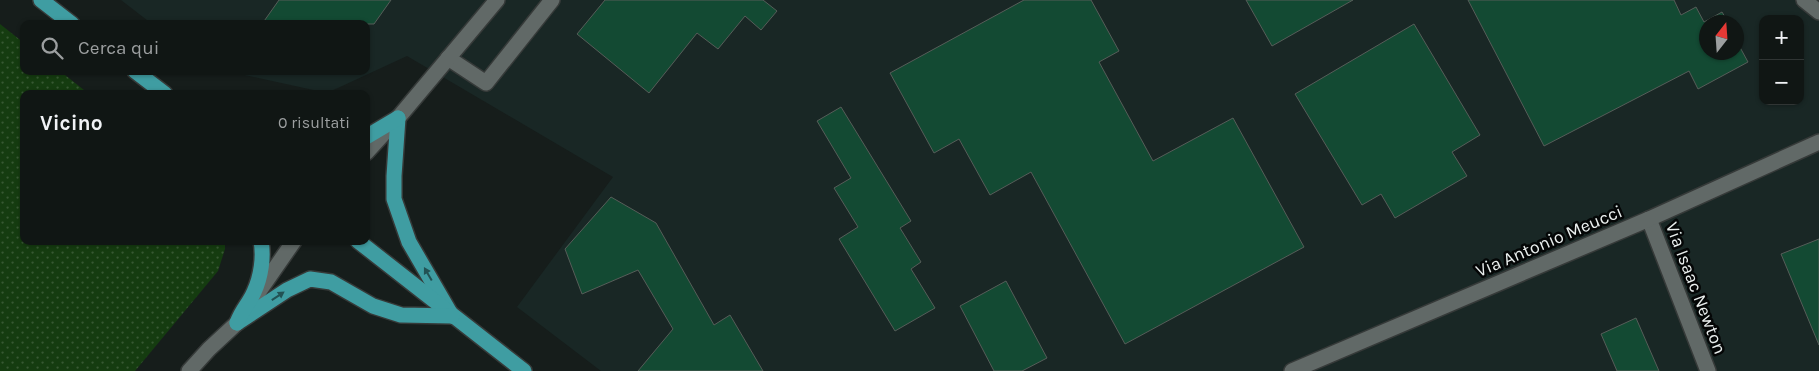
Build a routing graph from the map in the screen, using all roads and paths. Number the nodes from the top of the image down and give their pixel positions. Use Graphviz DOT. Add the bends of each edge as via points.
graph roads {
  1 [pos="41,0"];
  2 [pos="497,0"];
  3 [pos="552,0"];
  4 [pos="1804,0"];
  5 [pos="1819,12"];
  6 [pos="67,20"];
  7 [pos="448,58"];
  8 [pos="140,75"];
  9 [pos="160,90"];
  10 [pos="398,118"];
  11 [pos="370,135"];
  12 [pos="1819,142"];
  13 [pos="370,149"];
  14 [pos="1649,219"];
  15 [pos="261,245"];
  16 [pos="291,245"];
  17 [pos="363,245"];
  18 [pos="452,316"];
  19 [pos="238,323"];
  20 [pos="189,371"];
  21 [pos="524,371"];
  22 [pos="1292,371"];
  23 [pos="1708,371"];
  1 -- 6 [label="main road"];
  2 -- 7 [label="street"];
  3 -- 7 [label="street" via="486,83"];
  4 -- 5 [label="street"];
  7 -- 10 [label="street"];
  8 -- 9 [label="main road"];
  10 -- 11 [label="main road"];
  10 -- 13 [label="street"];
  18 -- 10 [label="main road, one-way" via="410,242 394,200"];
  12 -- 14 [label="street, Via Antonio Meucci"];
  14 -- 22 [label="street, Via Antonio Meucci"];
  14 -- 23 [label="street, Via Isaac Newton"];
  15 -- 19 [label="main road" via="259,276"];
  16 -- 19 [label="street"];
  17 -- 18 [label="main road"];
  19 -- 18 [label="main road, one-way" via="287,290 310,279 331,282 373,306 401,316"];
  18 -- 21 [label="main road"];
  19 -- 20 [label="street"];
}
